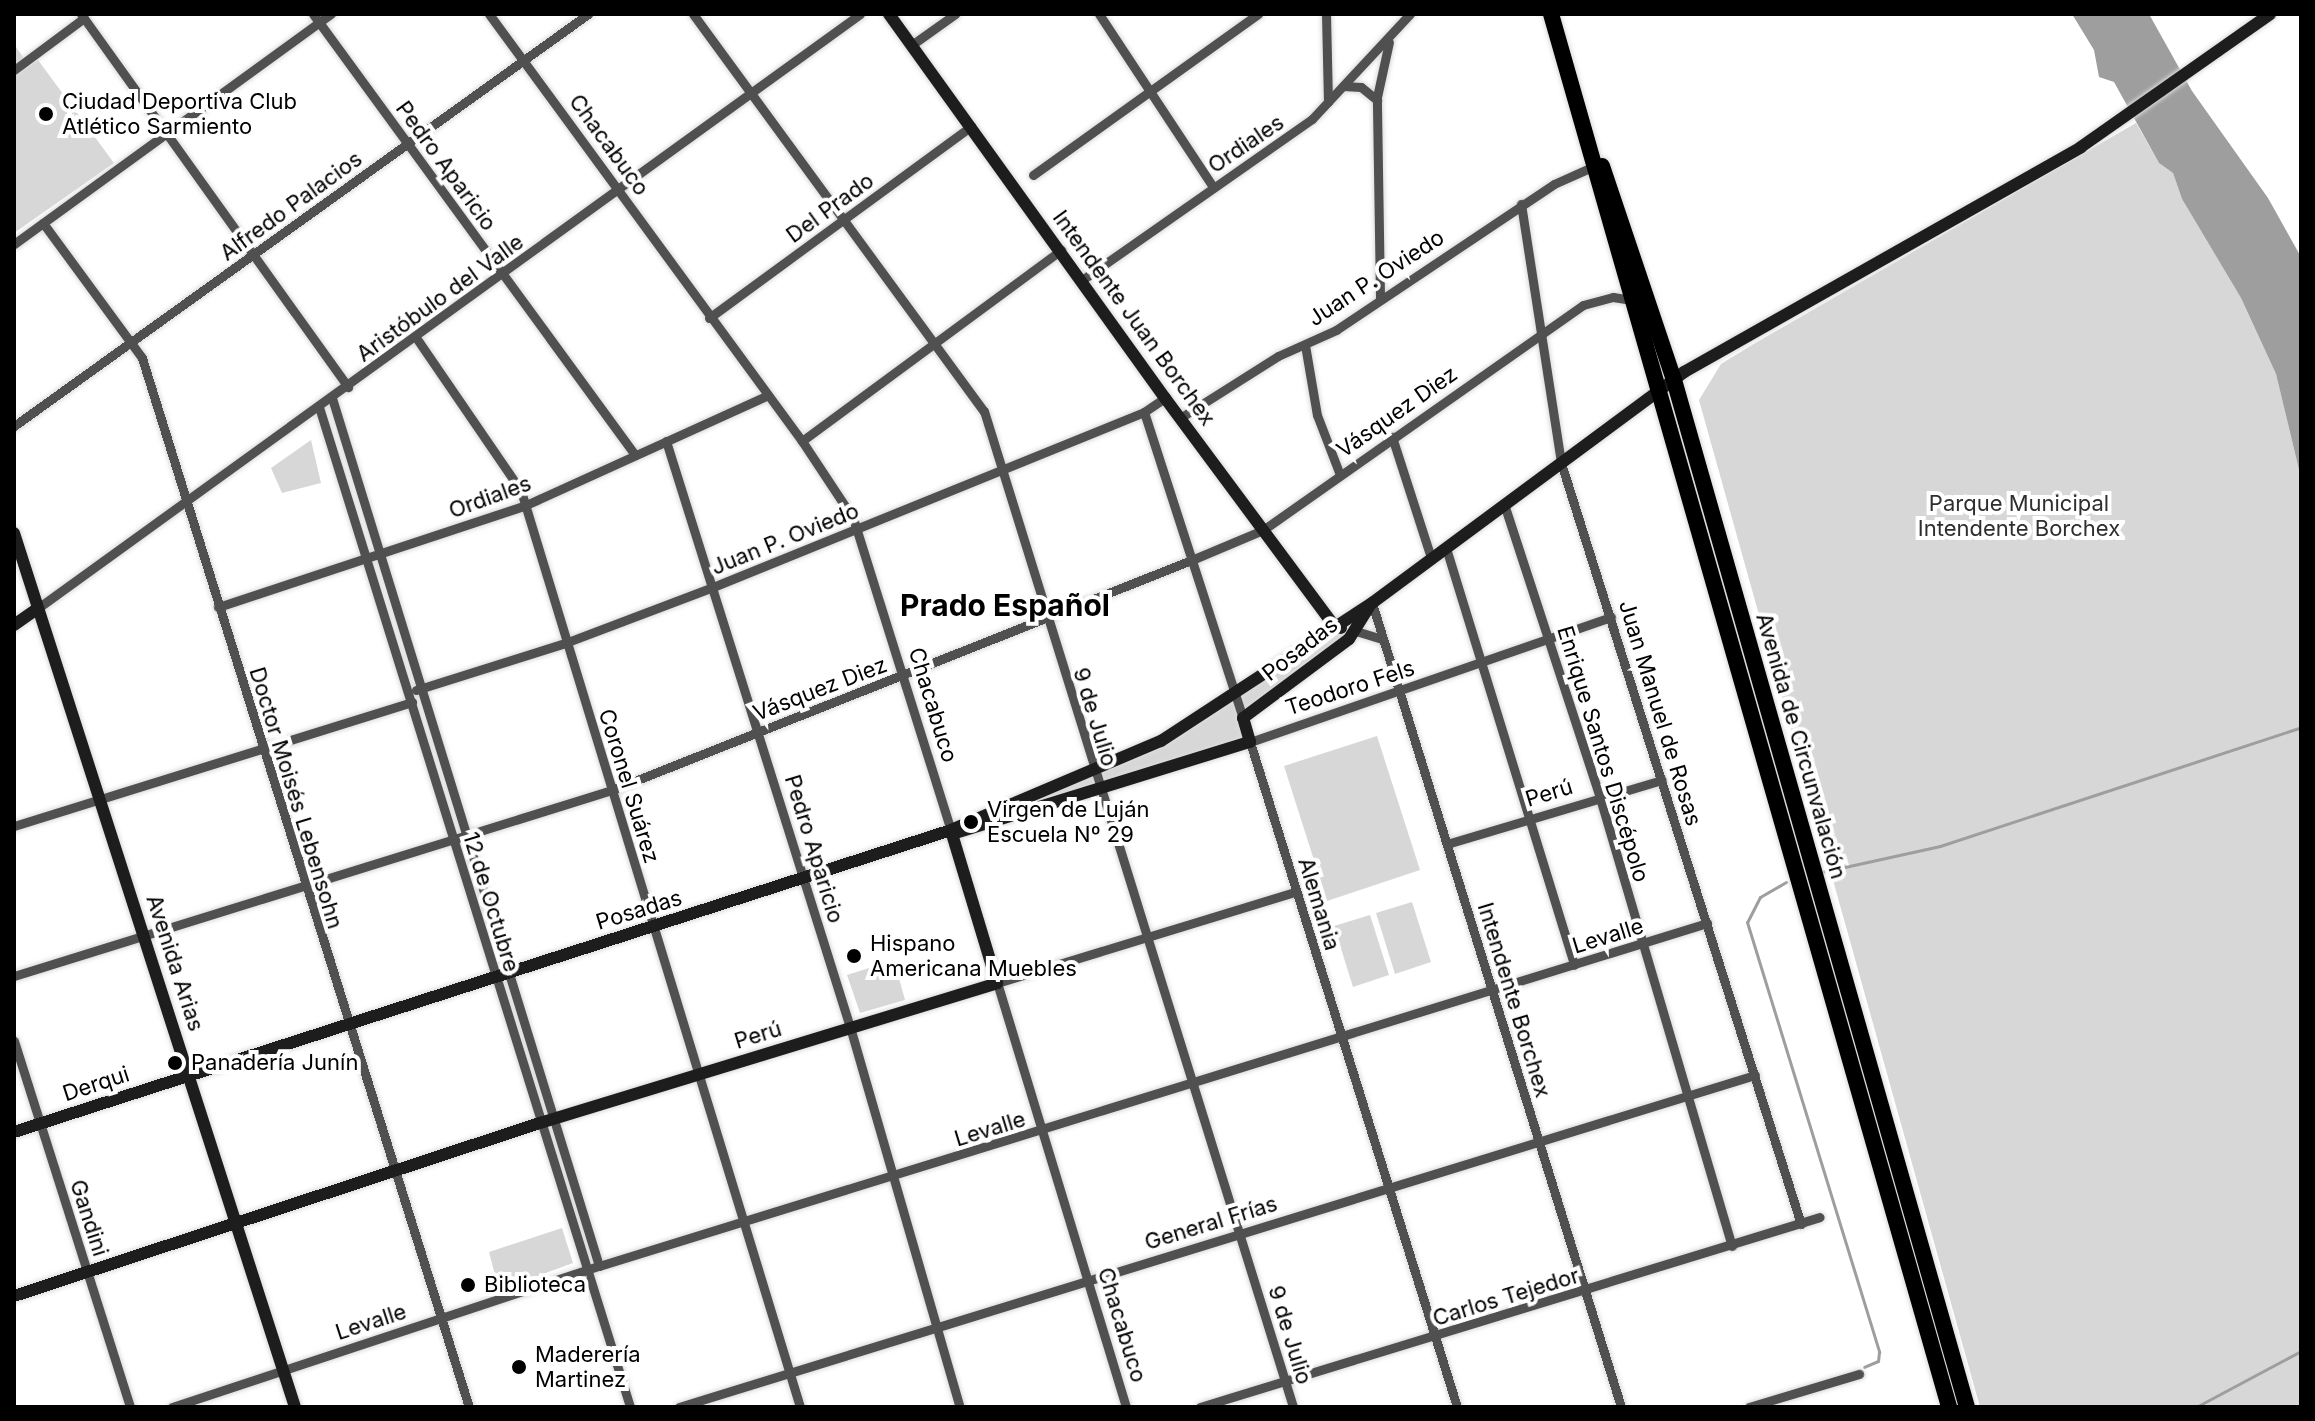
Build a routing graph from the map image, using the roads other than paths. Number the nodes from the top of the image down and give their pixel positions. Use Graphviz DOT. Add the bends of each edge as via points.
graph roads {
  1 [pos="331,14"];
  2 [pos="489,14"];
  3 [pos="588,14"];
  4 [pos="693,14"];
  5 [pos="860,14"];
  6 [pos="889,14"];
  7 [pos="955,14"];
  8 [pos="1099,14"];
  9 [pos="1258,14"];
  10 [pos="1326,14"];
  11 [pos="1410,14"];
  12 [pos="1551,14"];
  13 [pos="2270,14"];
  14 [pos="82,16"];
  15 [pos="316,18"];
  16 [pos="1392,34"];
  17 [pos="913,44"];
  18 [pos="523,61"];
  19 [pos="14,70"];
  20 [pos="1343,86"];
  21 [pos="1150,91"];
  22 [pos="752,94"];
  23 [pos="1377,100"];
  24 [pos="1328,102"];
  25 [pos="1576,103"];
  26 [pos="971,126"];
  27 [pos="166,133"];
  28 [pos="408,144"];
  29 [pos="1592,167"];
  30 [pos="1033,175"];
  31 [pos="1213,187"];
  32 [pos="617,190"];
  33 [pos="1521,204"];
  34 [pos="847,218"];
  35 [pos="43,223"];
  36 [pos="14,244"];
  37 [pos="1061,250"];
  38 [pos="254,256"];
  39 [pos="504,275"];
  40 [pos="1082,280"];
  41 [pos="1380,297"];
  42 [pos="1632,300"];
  43 [pos="709,318"];
  44 [pos="1539,334"];
  45 [pos="417,339"];
  46 [pos="935,341"];
  47 [pos="134,343"];
  48 [pos="1305,345"];
  49 [pos="1674,380"];
  50 [pos="348,387"];
  51 [pos="766,396"];
  52 [pos="1659,396"];
  53 [pos="332,398"];
  54 [pos="1165,398"];
  55 [pos="319,407"];
  56 [pos="1144,412"];
  57 [pos="1180,418"];
  58 [pos="14,426"];
  59 [pos="1392,437"];
  60 [pos="666,441"];
  61 [pos="802,441"];
  62 [pos="635,455"];
  63 [pos="1561,463"];
  64 [pos="1004,467"];
  65 [pos="1340,475"];
  66 [pos="186,502"];
  67 [pos="1504,504"];
  68 [pos="526,505"];
  69 [pos="857,530"];
  70 [pos="1263,530"];
  71 [pos="14,533"];
  72 [pos="1446,548"];
  73 [pos="381,553"];
  74 [pos="366,558"];
  75 [pos="1431,558"];
  76 [pos="1194,559"];
  77 [pos="713,587"];
  78 [pos="1372,603"];
  79 [pos="218,607"];
  80 [pos="38,608"];
  81 [pos="1046,617"];
  82 [pos="1611,617"];
  83 [pos="14,625"];
  84 [pos="1335,627"];
  85 [pos="1356,631"];
  86 [pos="1548,638"];
  87 [pos="1384,640"];
  88 [pos="565,643"];
  89 [pos="1482,663"];
  90 [pos="902,676"];
  91 [pos="422,688"];
  92 [pos="1235,692"];
  93 [pos="1401,693"];
  94 [pos="410,697"];
  95 [pos="1243,718"];
  96 [pos="760,731"];
  97 [pos="1250,742"];
  98 [pos="261,750"];
  99 [pos="1092,768"];
  100 [pos="1662,780"];
  101 [pos="1099,788"];
  102 [pos="612,790"];
  103 [pos="1600,798"];
  104 [pos="101,800"];
  105 [pos="1530,819"];
  106 [pos="14,826"];
  107 [pos="952,832"];
  108 [pos="467,836"];
  109 [pos="454,840"];
  110 [pos="1447,844"];
  111 [pos="804,879"];
  112 [pos="305,887"];
  113 [pos="1295,892"];
  114 [pos="1707,923"];
  115 [pos="654,926"];
  116 [pos="1146,936"];
  117 [pos="145,937"];
  118 [pos="1642,944"];
  119 [pos="1574,965"];
  120 [pos="509,972"];
  121 [pos="14,976"];
  122 [pos="494,976"];
  123 [pos="997,983"];
  124 [pos="1492,990"];
  125 [pos="348,1024"];
  126 [pos="850,1027"];
  127 [pos="1341,1040"];
  128 [pos="14,1041"];
  129 [pos="698,1074"];
  130 [pos="191,1075"];
  131 [pos="1755,1075"];
  132 [pos="1196,1085"];
  133 [pos="1689,1095"];
  134 [pos="554,1119"];
  135 [pos="40,1123"];
  136 [pos="540,1123"];
  137 [pos="14,1132"];
  138 [pos="1043,1132"];
  139 [pos="1539,1142"];
  140 [pos="395,1172"];
  141 [pos="893,1176"];
  142 [pos="1390,1187"];
  143 [pos="1820,1217"];
  144 [pos="743,1221"];
  145 [pos="237,1224"];
  146 [pos="1801,1224"];
  147 [pos="1239,1234"];
  148 [pos="1732,1246"];
  149 [pos="599,1266"];
  150 [pos="586,1270"];
  151 [pos="88,1272"];
  152 [pos="1088,1280"];
  153 [pos="1586,1292"];
  154 [pos="14,1296"];
  155 [pos="441,1318"];
  156 [pos="937,1326"];
  157 [pos="1436,1337"];
  158 [pos="283,1371"];
  159 [pos="789,1372"];
  160 [pos="1859,1374"];
  161 [pos="1285,1380"];
  162 [pos="130,1407"];
  163 [pos="172,1407"];
  164 [pos="295,1407"];
  165 [pos="469,1407"];
  166 [pos="630,1407"];
  167 [pos="679,1407"];
  168 [pos="800,1407"];
  169 [pos="960,1407"];
  170 [pos="1126,1407"];
  171 [pos="1200,1407"];
  172 [pos="1293,1407"];
  173 [pos="1457,1407"];
  174 [pos="1621,1407"];
  175 [pos="1749,1407"];
  176 [pos="1949,1407"];
  177 [pos="1967,1407"];
  1 -- 15 [label="street"];
  2 -- 18 [label="street, Chacabuco"];
  3 -- 18 [label="street, Alfredo Palacios"];
  4 -- 22 [label="street, 9 de Julio"];
  5 -- 22 [label="street, Aristóbulo del Valle"];
  6 -- 17 [label="main road, Intendente Juan Borchex"];
  7 -- 17 [label="street"];
  8 -- 21 [label="street"];
  9 -- 21 [label="street"];
  10 -- 24 [label="street"];
  11 -- 16 [label="street, Ordiales"];
  12 -- 25 [label="highway, Avenida de Circunvalación"];
  13 -- 49 [label="main road, Posadas" via="2115,124"];
  14 -- 19 [label="street"];
  14 -- 27 [label="street"];
  15 -- 27 [label="street"];
  15 -- 28 [label="street, Pedro Aparicio"];
  16 -- 20 [label="street, Ordiales"];
  16 -- 23 [label="street" via="1380,67"];
  17 -- 26 [label="main road, Intendente Juan Borchex"];
  18 -- 28 [label="street, Alfredo Palacios"];
  18 -- 32 [label="street, Chacabuco"];
  20 -- 23 [label="street" via="1361,87"];
  20 -- 24 [label="street, Ordiales"];
  21 -- 30 [label="street"];
  21 -- 31 [label="street" via="1160,114"];
  22 -- 32 [label="street, Aristóbulo del Valle"];
  22 -- 34 [label="street, 9 de Julio"];
  23 -- 41 [label="street"];
  24 -- 31 [label="street, Ordiales" via="1303,126"];
  25 -- 29 [label="highway, Avenida de Circunvalación"];
  25 -- 49 [label="highway, Avenida de Circunvalación" via="1641,270"];
  26 -- 34 [label="street, Del Prado"];
  26 -- 37 [label="main road, Intendente Juan Borchex"];
  27 -- 35 [label="street"];
  27 -- 38 [label="street"];
  28 -- 38 [label="street, Alfredo Palacios"];
  28 -- 39 [label="street, Pedro Aparicio"];
  29 -- 33 [label="street, Juan P. Oviedo"];
  29 -- 42 [label="highway, Avenida de Circunvalación"];
  31 -- 40 [label="street, Ordiales"];
  32 -- 39 [label="street, Aristóbulo del Valle"];
  32 -- 43 [label="street, Chacabuco"];
  33 -- 41 [label="street, Juan P. Oviedo"];
  33 -- 44 [label="street, Juan Manuel de Rosas"];
  34 -- 43 [label="street, Del Prado"];
  34 -- 46 [label="street, 9 de Julio"];
  35 -- 36 [label="street"];
  35 -- 47 [label="street, Doctor Moisés Lebensohn"];
  37 -- 40 [label="main road, Intendente Juan Borchex"];
  37 -- 46 [label="street"];
  38 -- 47 [label="street, Alfredo Palacios"];
  38 -- 50 [label="street"];
  39 -- 45 [label="street, Aristóbulo del Valle"];
  39 -- 62 [label="street, Pedro Aparicio"];
  40 -- 54 [label="main road, Intendente Juan Borchex"];
  41 -- 48 [label="street, Juan P. Oviedo"];
  42 -- 44 [label="street, Vásquez Diez" via="1600,298"];
  42 -- 52 [label="highway, Avenida de Circunvalación"];
  43 -- 51 [label="street, Chacabuco"];
  44 -- 59 [label="street, Vásquez Diez"];
  44 -- 63 [label="street, Juan Manuel de Rosas"];
  45 -- 50 [label="street, Aristóbulo del Valle"];
  45 -- 68 [label="street, Coronel Suárez" via="516,480"];
  46 -- 61 [label="street"];
  46 -- 64 [label="street, 9 de Julio" via="984,411"];
  47 -- 58 [label="street, Alfredo Palacios"];
  47 -- 66 [label="street, Doctor Moisés Lebensohn"];
  48 -- 57 [label="street, Juan P. Oviedo" via="1259,367"];
  48 -- 65 [label="street" via="1317,415"];
  49 -- 52 [label="main road, Posadas"];
  49 -- 177 [label="highway, Avenida de Circunvalación"];
  50 -- 53 [label="street, Aristóbulo del Valle"];
  51 -- 60 [label="street, Ordiales"];
  51 -- 61 [label="street, Chacabuco"];
  52 -- 63 [label="main road, Posadas"];
  52 -- 176 [label="highway, Avenida de Circunvalación"];
  53 -- 55 [label="street, Aristóbulo del Valle"];
  53 -- 73 [label="street, 12 de Octubre"];
  54 -- 56 [label="street, Juan P. Oviedo"];
  54 -- 57 [label="main road, Intendente Juan Borchex"];
  55 -- 66 [label="street, Aristóbulo del Valle"];
  55 -- 74 [label="street, 12 de Octubre"];
  56 -- 64 [label="street, Juan P. Oviedo"];
  56 -- 76 [label="street, Alemania"];
  57 -- 70 [label="main road, Intendente Juan Borchex"];
  59 -- 65 [label="street, Vásquez Diez"];
  59 -- 75 [label="street"];
  60 -- 62 [label="street, Ordiales"];
  60 -- 77 [label="street, Pedro Aparicio"];
  61 -- 69 [label="street, Chacabuco"];
  62 -- 68 [label="street, Ordiales"];
  63 -- 67 [label="main road, Posadas"];
  63 -- 82 [label="street, Juan Manuel de Rosas"];
  64 -- 69 [label="street, Juan P. Oviedo"];
  64 -- 81 [label="street, 9 de Julio"];
  65 -- 70 [label="street, Vásquez Diez"];
  66 -- 79 [label="street, Doctor Moisés Lebensohn"];
  66 -- 80 [label="street, Aristóbulo del Valle"];
  67 -- 72 [label="main road, Posadas"];
  67 -- 86 [label="street, Enrique Santos Discépolo"];
  68 -- 73 [label="street, Ordiales"];
  68 -- 88 [label="street, Coronel Suárez"];
  69 -- 77 [label="street, Juan P. Oviedo"];
  69 -- 90 [label="street, Chacabuco"];
  70 -- 76 [label="street, Vásquez Diez"];
  70 -- 84 [label="main road, Intendente Juan Borchex"];
  71 -- 80 [label="main road, Avenida Arias"];
  72 -- 75 [label="main road, Posadas"];
  72 -- 89 [label="street"];
  73 -- 74 [label="street, Ordiales"];
  73 -- 91 [label="street, 12 de Octubre"];
  74 -- 79 [label="street, Ordiales"];
  74 -- 94 [label="street, 12 de Octubre"];
  75 -- 78 [label="main road, Posadas"];
  76 -- 81 [label="street, Vásquez Diez"];
  76 -- 92 [label="street, Alemania"];
  77 -- 88 [label="street, Juan P. Oviedo"];
  77 -- 96 [label="street, Pedro Aparicio"];
  78 -- 84 [label="main road, Posadas"];
  78 -- 85 [label="main road, Posadas"];
  78 -- 87 [label="street, Intendente Borchex"];
  79 -- 98 [label="street, Doctor Moisés Lebensohn"];
  80 -- 83 [label="main road"];
  80 -- 104 [label="main road, Avenida Arias"];
  81 -- 90 [label="street, Vásquez Diez"];
  81 -- 99 [label="street, 9 de Julio"];
  82 -- 86 [label="street, Teodoro Fels"];
  82 -- 100 [label="street, Juan Manuel de Rosas"];
  84 -- 85 [label="main road"];
  84 -- 92 [label="main road, Posadas"];
  85 -- 87 [label="street"];
  85 -- 95 [label="main road, Posadas"];
  86 -- 89 [label="street, Teodoro Fels"];
  86 -- 103 [label="street, Enrique Santos Discépolo"];
  87 -- 93 [label="street, Intendente Borchex"];
  88 -- 91 [label="street, Juan P. Oviedo"];
  88 -- 102 [label="street, Coronel Suárez"];
  89 -- 93 [label="street, Teodoro Fels"];
  89 -- 105 [label="street"];
  90 -- 96 [label="street, Vásquez Diez"];
  90 -- 107 [label="street, Chacabuco"];
  91 -- 94 [label="street, Juan P. Oviedo"];
  91 -- 108 [label="street, 12 de Octubre"];
  92 -- 95 [label="street, Alemania"];
  92 -- 99 [label="main road, Posadas" via="1161,741"];
  93 -- 97 [label="street, Teodoro Fels"];
  93 -- 110 [label="street, Intendente Borchex"];
  94 -- 98 [label="street, Juan P. Oviedo"];
  94 -- 109 [label="street, 12 de Octubre"];
  95 -- 97 [label="main road, Alemania"];
  96 -- 102 [label="street, Vásquez Diez"];
  96 -- 111 [label="street, Pedro Aparicio"];
  97 -- 101 [label="main road, Teodoro Fels"];
  97 -- 113 [label="street, Alemania"];
  98 -- 104 [label="street, Juan P. Oviedo"];
  98 -- 112 [label="street, Doctor Moisés Lebensohn"];
  99 -- 101 [label="street, 9 de Julio"];
  99 -- 107 [label="main road, Posadas"];
  100 -- 103 [label="street, Perú"];
  100 -- 114 [label="street, Juan Manuel de Rosas"];
  101 -- 107 [label="main road, Posadas"];
  101 -- 116 [label="street, 9 de Julio"];
  102 -- 108 [label="street, Vásquez Diez"];
  102 -- 115 [label="street, Coronel Suárez"];
  103 -- 105 [label="street, Perú"];
  103 -- 118 [label="street, Enrique Santos Discépolo"];
  104 -- 106 [label="street, Juan P. Oviedo"];
  104 -- 117 [label="main road, Avenida Arias"];
  105 -- 110 [label="street, Perú"];
  105 -- 119 [label="street"];
  107 -- 111 [label="main road, Posadas"];
  107 -- 123 [label="main road, Chacabuco"];
  108 -- 109 [label="street, Vásquez Diez"];
  108 -- 120 [label="street, 12 de Octubre"];
  109 -- 112 [label="street, Vásquez Diez"];
  109 -- 122 [label="street, 12 de Octubre"];
  110 -- 124 [label="street, Intendente Borchex"];
  111 -- 115 [label="main road, Posadas"];
  111 -- 126 [label="street, Pedro Aparicio"];
  112 -- 117 [label="street, Vásquez Diez"];
  112 -- 125 [label="street, Doctor Moisés Lebensohn"];
  113 -- 116 [label="street, Perú"];
  113 -- 127 [label="street, Alemania"];
  114 -- 118 [label="street, Levalle"];
  114 -- 131 [label="street, Juan Manuel de Rosas"];
  115 -- 120 [label="main road, Posadas"];
  115 -- 129 [label="street, Coronel Suárez"];
  116 -- 123 [label="street, Perú"];
  116 -- 132 [label="street, 9 de Julio"];
  117 -- 121 [label="street, Vásquez Diez"];
  117 -- 130 [label="main road, Avenida Arias"];
  118 -- 119 [label="street, Levalle"];
  118 -- 133 [label="street, Enrique Santos Discépolo"];
  119 -- 124 [label="street, Levalle"];
  120 -- 122 [label="main road, Posadas"];
  120 -- 134 [label="street, 12 de Octubre"];
  122 -- 125 [label="main road, Posadas"];
  122 -- 136 [label="street, 12 de Octubre"];
  123 -- 126 [label="main road, Perú"];
  123 -- 138 [label="street, Chacabuco"];
  124 -- 127 [label="street, Levalle"];
  124 -- 139 [label="street, Intendente Borchex"];
  125 -- 130 [label="main road, Posadas"];
  125 -- 140 [label="street, Doctor Moisés Lebensohn"];
  126 -- 129 [label="main road, Perú"];
  126 -- 141 [label="street, Pedro Aparicio"];
  127 -- 132 [label="street, Levalle"];
  127 -- 142 [label="street, Alemania"];
  128 -- 135 [label="street, Gandini"];
  129 -- 134 [label="main road, Perú"];
  129 -- 144 [label="street, Coronel Suárez"];
  130 -- 135 [label="main road, Derqui"];
  130 -- 145 [label="main road, Avenida Arias"];
  131 -- 133 [label="street, General Frías"];
  131 -- 146 [label="street, Juan Manuel de Rosas"];
  132 -- 138 [label="street, Levalle"];
  132 -- 147 [label="street, 9 de Julio"];
  133 -- 139 [label="street, General Frías"];
  133 -- 148 [label="street, Enrique Santos Discépolo"];
  134 -- 136 [label="main road, Perú"];
  134 -- 149 [label="street, 12 de Octubre"];
  135 -- 137 [label="main road, Derqui"];
  135 -- 151 [label="street, Gandini"];
  136 -- 140 [label="main road, Perú"];
  136 -- 150 [label="street, 12 de Octubre"];
  138 -- 141 [label="street, Levalle"];
  138 -- 152 [label="street, Chacabuco"];
  139 -- 142 [label="street, General Frías"];
  139 -- 153 [label="street, Intendente Borchex"];
  140 -- 145 [label="main road, Perú"];
  140 -- 155 [label="street, Doctor Moisés Lebensohn"];
  141 -- 144 [label="street, Levalle"];
  141 -- 156 [label="street, Pedro Aparicio"];
  142 -- 147 [label="street, General Frías"];
  142 -- 157 [label="street, Alemania"];
  143 -- 146 [label="street, Carlos Tejedor"];
  144 -- 149 [label="street, Levalle"];
  144 -- 159 [label="street, Coronel Suárez"];
  145 -- 151 [label="main road, Perú"];
  145 -- 158 [label="main road, Avenida Arias"];
  146 -- 148 [label="street, Carlos Tejedor"];
  147 -- 152 [label="street, General Frías"];
  147 -- 161 [label="street, 9 de Julio"];
  148 -- 153 [label="street, Carlos Tejedor"];
  149 -- 150 [label="street, Levalle"];
  150 -- 155 [label="street, Levalle"];
  150 -- 166 [label="street, 12 de Octubre"];
  151 -- 154 [label="main road, Perú"];
  151 -- 162 [label="street, Gandini"];
  152 -- 156 [label="street, General Frías"];
  152 -- 170 [label="street, Chacabuco"];
  153 -- 157 [label="street, Carlos Tejedor"];
  153 -- 174 [label="street, Intendente Borchex"];
  155 -- 158 [label="street, Levalle"];
  155 -- 165 [label="street, Doctor Moisés Lebensohn"];
  156 -- 159 [label="street, General Frías"];
  156 -- 169 [label="street, Pedro Aparicio"];
  157 -- 161 [label="street, Carlos Tejedor"];
  157 -- 173 [label="street, Alemania"];
  158 -- 163 [label="street, Levalle"];
  158 -- 164 [label="main road, Avenida Arias"];
  159 -- 167 [label="street, General Frías"];
  159 -- 168 [label="street, Coronel Suárez"];
  160 -- 175 [label="street"];
  161 -- 171 [label="street, Carlos Tejedor"];
  161 -- 172 [label="street, 9 de Julio"];
}
